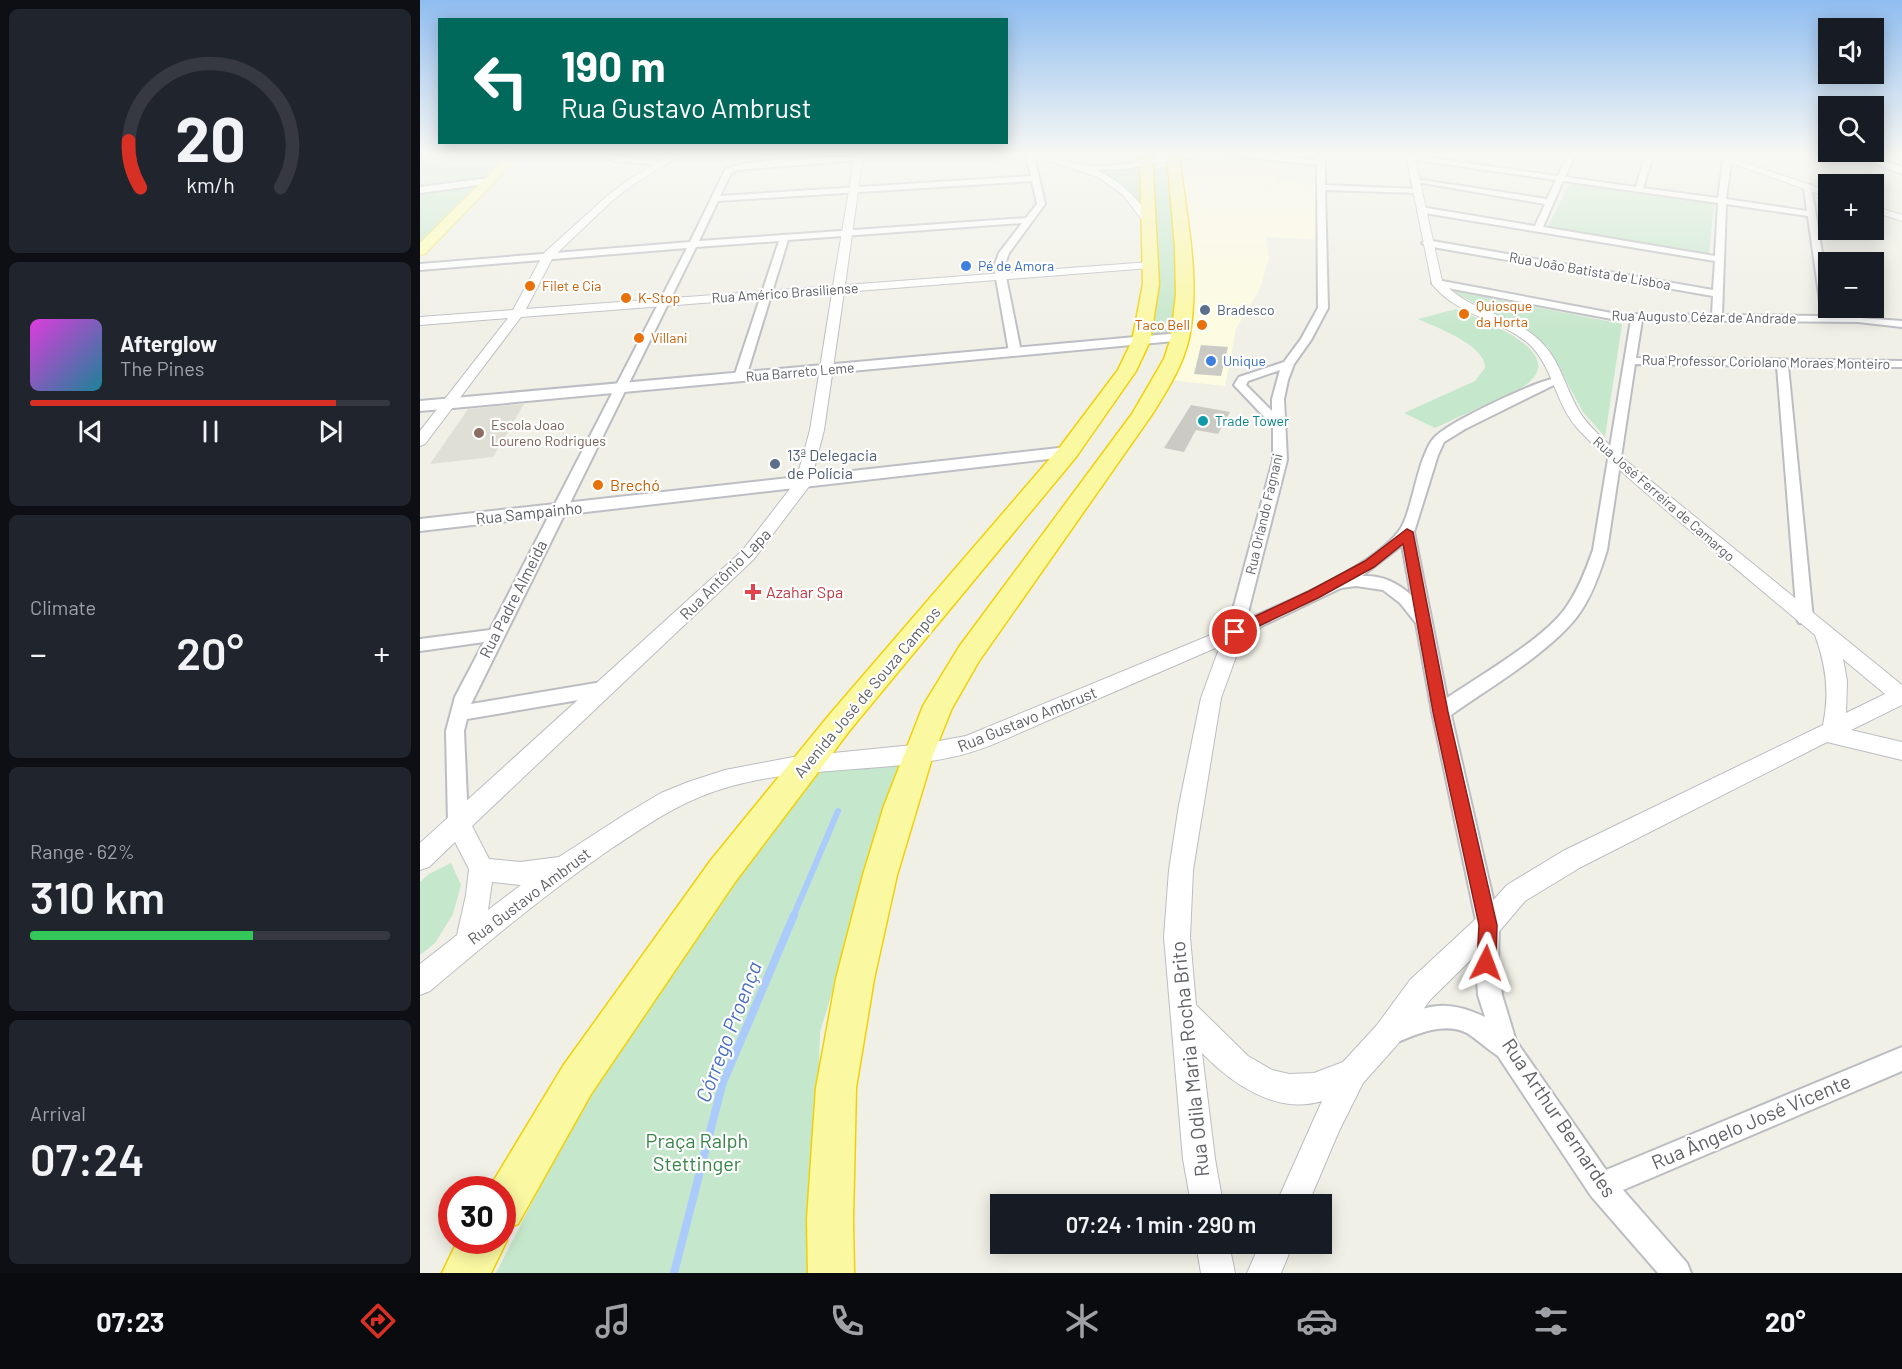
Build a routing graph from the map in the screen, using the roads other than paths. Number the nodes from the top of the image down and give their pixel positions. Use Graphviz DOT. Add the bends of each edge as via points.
graph roads {
  1 [pos="456,214"];
  2 [pos="592,214"];
  3 [pos="706,214"];
  4 [pos="851,214"];
  5 [pos="1034,214"];
  6 [pos="1144,214"];
  7 [pos="1151,214"];
  8 [pos="1175,214"];
  9 [pos="1322,214"];
  10 [pos="1422,214"];
  11 [pos="1448,214"];
  12 [pos="1544,214"];
  13 [pos="1721,214"];
  14 [pos="1812,214"];
  15 [pos="1030,220"];
  16 [pos="1149,222"];
  17 [pos="1538,229"];
  18 [pos="848,234"];
  19 [pos="784,239"];
  20 [pos="1428,243"];
  21 [pos="690,246"];
  22 [pos="421,249"];
  23 [pos="548,255"];
  24 [pos="1719,259"];
  25 [pos="1150,265"];
  26 [pos="420,267"];
  27 [pos="999,277"];
  28 [pos="1437,283"];
  29 [pos="840,288"];
  30 [pos="766,294"];
  31 [pos="1718,294"];
  32 [pos="665,302"];
  33 [pos="518,313"];
  34 [pos="1637,318"];
  35 [pos="1717,318"];
  36 [pos="1828,319"];
  37 [pos="420,321"];
  38 [pos="1902,324"];
  39 [pos="1180,337"];
  40 [pos="1141,341"];
  41 [pos="1015,352"];
  42 [pos="1629,361"];
  43 [pos="1782,362"];
  44 [pos="1288,364"];
  45 [pos="1902,364"];
  46 [pos="827,369"];
  47 [pos="740,377"];
  48 [pos="1556,381"];
  49 [pos="620,390"];
  50 [pos="449,404"];
  51 [pos="420,406"];
  52 [pos="1279,425"];
  53 [pos="420,441"];
  54 [pos="1068,452"];
  55 [pos="1614,458"];
  56 [pos="804,482"];
  57 [pos="559,510"];
  58 [pos="420,525"];
  59 [pos="1059,529"];
  60 [pos="1407,532"];
  61 [pos="1331,585"];
  62 [pos="1805,619"];
  63 [pos="1425,627"];
  64 [pos="1235,632"];
  65 [pos="1824,634"];
  66 [pos="494,635"];
  67 [pos="420,645"];
  68 [pos="602,689"];
  69 [pos="1902,696"];
  70 [pos="1441,712"];
  71 [pos="459,713"];
  72 [pos="1829,731"];
  73 [pos="1902,751"];
  74 [pos="918,755"];
  75 [pos="803,766"];
  76 [pos="458,823"];
  77 [pos="420,859"];
  78 [pos="481,868"];
  79 [pos="561,868"];
  80 [pos="1488,925"];
  81 [pos="468,942"];
  82 [pos="420,981"];
  83 [pos="1182,1011"];
  84 [pos="1387,1035"];
  85 [pos="1506,1047"];
  86 [pos="1902,1059"];
  87 [pos="1353,1073"];
  88 [pos="516,1184"];
  89 [pos="1601,1186"];
  90 [pos="1205,1194"];
  91 [pos="1296,1194"];
  92 [pos="476,1254"];
  93 [pos="1215,1254"];
  94 [pos="1273,1254"];
  95 [pos="465,1273"];
  96 [pos="831,1273"];
  97 [pos="1218,1273"];
  98 [pos="1264,1273"];
  99 [pos="1677,1273"];
  1 -- 22 [label="main road"];
  2 -- 23 [label="street"];
  3 -- 21 [label="street, Rua Padre Almeida"];
  4 -- 18 [label="street, Rua Antônio Lapa"];
  5 -- 15 [label="street"];
  6 -- 16 [label="street"];
  7 -- 16 [label="highway, Avenida José de Souza Campos"];
  8 -- 39 [label="highway" via="1185,278"];
  9 -- 44 [label="street, Rua Orlando Fagnani" via="1323,308"];
  10 -- 20 [label="street"];
  11 -- 17 [label="street"];
  12 -- 17 [label="street"];
  13 -- 24 [label="street"];
  14 -- 36 [label="street"];
  15 -- 18 [label="street"];
  15 -- 27 [label="street" via="1004,253"];
  16 -- 25 [label="highway, Avenida José de Souza Campos"];
  17 -- 24 [label="street"];
  18 -- 19 [label="street"];
  18 -- 29 [label="street, Rua Antônio Lapa"];
  19 -- 21 [label="street"];
  19 -- 30 [label="street"];
  20 -- 28 [label="street"];
  20 -- 31 [label="street, Rua João Batista de Lisboa"];
  21 -- 23 [label="street"];
  21 -- 32 [label="street, Rua Padre Almeida"];
  23 -- 26 [label="street"];
  23 -- 33 [label="street"];
  24 -- 31 [label="street"];
  25 -- 27 [label="street, Rua Américo Brasiliense"];
  25 -- 40 [label="highway, Avenida José de Souza Campos" via="1151,284"];
  27 -- 29 [label="street, Rua Américo Brasiliense"];
  27 -- 41 [label="street"];
  28 -- 34 [label="street, Rua Augusto Cézar de Andrade" via="1598,315"];
  28 -- 48 [label="street, Rua José Ferreira de Camargo" via="1447,295 1469,309 1532,340 1545,354"];
  29 -- 30 [label="street, Rua Américo Brasiliense"];
  29 -- 46 [label="street, Rua Antônio Lapa"];
  30 -- 32 [label="street, Rua Américo Brasiliense"];
  30 -- 47 [label="street"];
  31 -- 35 [label="street"];
  32 -- 33 [label="street, Rua Américo Brasiliense"];
  32 -- 49 [label="street, Rua Padre Almeida"];
  33 -- 37 [label="street, Rua Américo Brasiliense"];
  33 -- 50 [label="street"];
  34 -- 35 [label="street, Rua Augusto Cézar de Andrade"];
  34 -- 42 [label="street"];
  35 -- 36 [label="street, Rua Augusto Cézar de Andrade"];
  36 -- 38 [label="street, Rua Augusto Cézar de Andrade"];
  39 -- 40 [label="main road, Rua Barreto Leme"];
  39 -- 59 [label="highway" via="1158,389"];
  40 -- 41 [label="main road, Rua Barreto Leme"];
  40 -- 54 [label="highway, Avenida José de Souza Campos" via="1127,371"];
  41 -- 46 [label="main road, Rua Barreto Leme"];
  42 -- 43 [label="street, Rua Professor Coriolano Moraes Monteiro"];
  42 -- 55 [label="street"];
  43 -- 45 [label="street, Rua Professor Coriolano Moraes Monteiro"];
  43 -- 62 [label="street"];
  44 -- 52 [label="street, Rua Orlando Fagnani" via="1278,399"];
  44 -- 52 [label="street" via="1243,379 1240,385"];
  46 -- 47 [label="main road, Rua Barreto Leme"];
  46 -- 56 [label="street, Rua Antônio Lapa"];
  47 -- 49 [label="main road, Rua Barreto Leme"];
  48 -- 55 [label="street, Rua José Ferreira de Camargo" via="1573,415"];
  48 -- 60 [label="street, Rua Arthur Bernardes" via="1543,384 1439,440"];
  49 -- 50 [label="main road, Rua Barreto Leme"];
  49 -- 57 [label="street, Rua Padre Almeida"];
  50 -- 51 [label="main road, Rua Barreto Leme"];
  50 -- 53 [label="street"];
  52 -- 64 [label="street, Rua Orlando Fagnani" via="1280,460"];
  54 -- 56 [label="main road, Rua Sampainho"];
  54 -- 59 [label="highway" via="1090,453 1096,460"];
  54 -- 75 [label="highway, Avenida José de Souza Campos"];
  55 -- 62 [label="street, Rua José Ferreira de Camargo"];
  55 -- 70 [label="street" via="1600,550 1591,577 1571,613 1545,639"];
  56 -- 57 [label="main road, Rua Sampainho"];
  56 -- 68 [label="street, Rua Antônio Lapa" via="748,555"];
  57 -- 58 [label="main road, Rua Sampainho"];
  57 -- 66 [label="street, Rua Padre Almeida"];
  59 -- 74 [label="highway" via="969,654 938,706"];
  60 -- 61 [label="street, Rua Gustavo Ambrust" via="1370,564"];
  60 -- 63 [label="street, Rua Arthur Bernardes"];
  61 -- 63 [label="street" via="1358,580 1388,585 1411,603"];
  61 -- 64 [label="street, Rua Gustavo Ambrust"];
  62 -- 65 [label="street, Rua José Ferreira de Camargo"];
  63 -- 70 [label="street, Rua Arthur Bernardes"];
  64 -- 74 [label="street, Rua Gustavo Ambrust" via="970,744"];
  64 -- 83 [label="street, Rua Odila Maria Rocha Brito" via="1211,698 1181,870 1177,937"];
  65 -- 69 [label="street, Rua José Ferreira de Camargo"];
  65 -- 72 [label="street" via="1835,665 1839,694"];
  66 -- 67 [label="street"];
  66 -- 71 [label="street, Rua Padre Almeida"];
  68 -- 71 [label="street"];
  68 -- 76 [label="street, Rua Antônio Lapa"];
  69 -- 72 [label="street"];
  70 -- 80 [label="street, Rua Arthur Bernardes"];
  71 -- 76 [label="street, Rua Padre Almeida" via="455,731"];
  72 -- 73 [label="street"];
  72 -- 80 [label="street" via="1572,859 1516,893"];
  74 -- 75 [label="street, Rua Gustavo Ambrust"];
  74 -- 96 [label="highway" via="900,806 855,979 836,1088"];
  75 -- 79 [label="street, Rua Gustavo Ambrust" via="708,785 668,801"];
  75 -- 88 [label="highway, Avenida José de Souza Campos" via="723,871 577,1080"];
  76 -- 77 [label="street, Rua Antônio Lapa"];
  76 -- 78 [label="street, Rua Padre Almeida"];
  78 -- 79 [label="street" via="505,875"];
  78 -- 81 [label="street"];
  79 -- 81 [label="street, Rua Gustavo Ambrust"];
  80 -- 84 [label="street" via="1420,990"];
  80 -- 85 [label="street, Rua Arthur Bernardes" via="1486,963 1490,996"];
  81 -- 82 [label="street, Rua Gustavo Ambrust"];
  83 -- 87 [label="street" via="1249,1076 1281,1088 1310,1089"];
  83 -- 90 [label="street, Rua Odila Maria Rocha Brito"];
  84 -- 85 [label="street" via="1426,1019 1462,1018 1483,1027"];
  84 -- 87 [label="street"];
  85 -- 89 [label="street, Rua Arthur Bernardes"];
  86 -- 89 [label="street, Rua Ângelo José Vicente"];
  87 -- 91 [label="street"];
  89 -- 99 [label="street, Rua Arthur Bernardes"];
  92 -- 95 [label="highway"];
  93 -- 97 [label="street"];
  94 -- 98 [label="street"];
}
